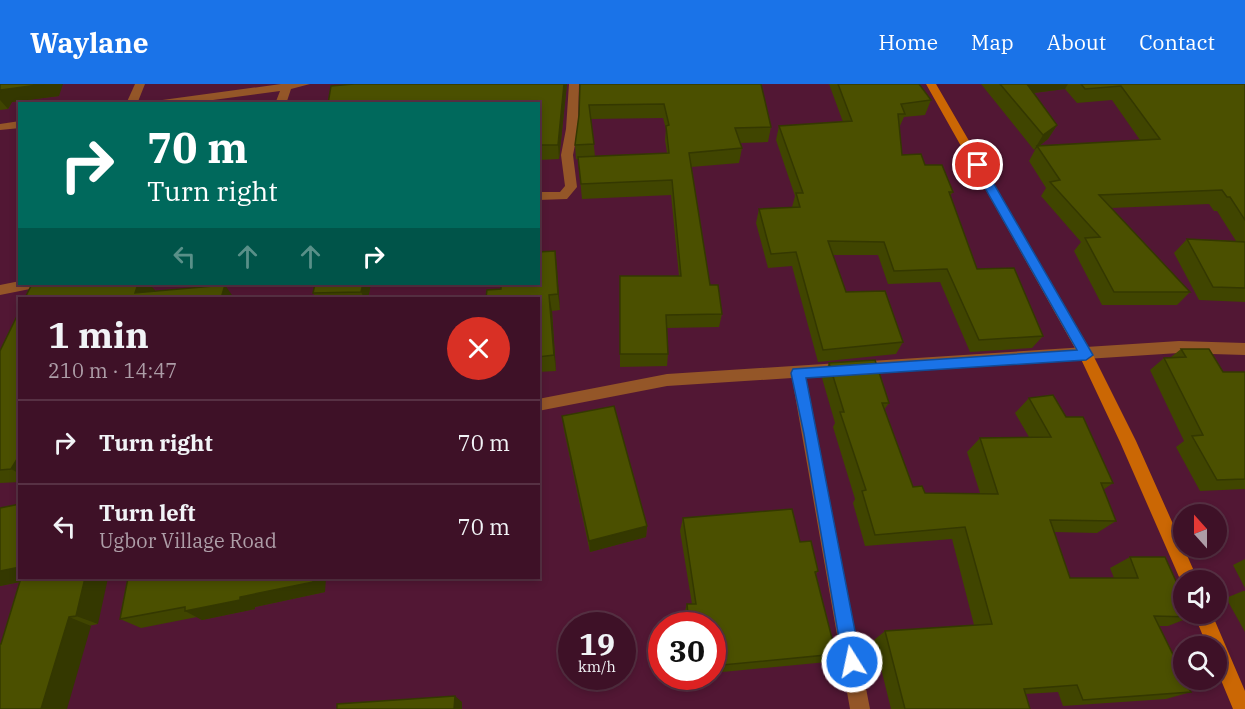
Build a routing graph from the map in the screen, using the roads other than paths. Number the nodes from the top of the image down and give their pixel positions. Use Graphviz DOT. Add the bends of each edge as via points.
graph roads {
  1 [pos="140,84"];
  2 [pos="305,84"];
  3 [pos="574,84"];
  4 [pos="931,84"];
  5 [pos="287,86"];
  6 [pos="132,102"];
  7 [pos="170,102"];
  8 [pos="281,102"];
  9 [pos="18,124"];
  10 [pos="0,127"];
  11 [pos="540,196"];
  12 [pos="25,285"];
  13 [pos="0,290"];
  14 [pos="1245,349"];
  15 [pos="1086,355"];
  16 [pos="798,373"];
  17 [pos="540,405"];
  18 [pos="1185,570"];
  19 [pos="1207,624"];
  20 [pos="860,709"];
  21 [pos="1243,709"];
  1 -- 6 [label="street"];
  2 -- 5 [label="street"];
  3 -- 11 [label="street" via="567,155 571,187 563,196"];
  4 -- 15 [label="street"];
  5 -- 7 [label="street"];
  5 -- 8 [label="street"];
  9 -- 10 [label="street"];
  12 -- 13 [label="street"];
  14 -- 15 [label="street" via="1179,347"];
  15 -- 16 [label="street"];
  15 -- 18 [label="street"];
  16 -- 17 [label="street" via="667,380"];
  16 -- 20 [label="street"];
  19 -- 21 [label="street"];
}
